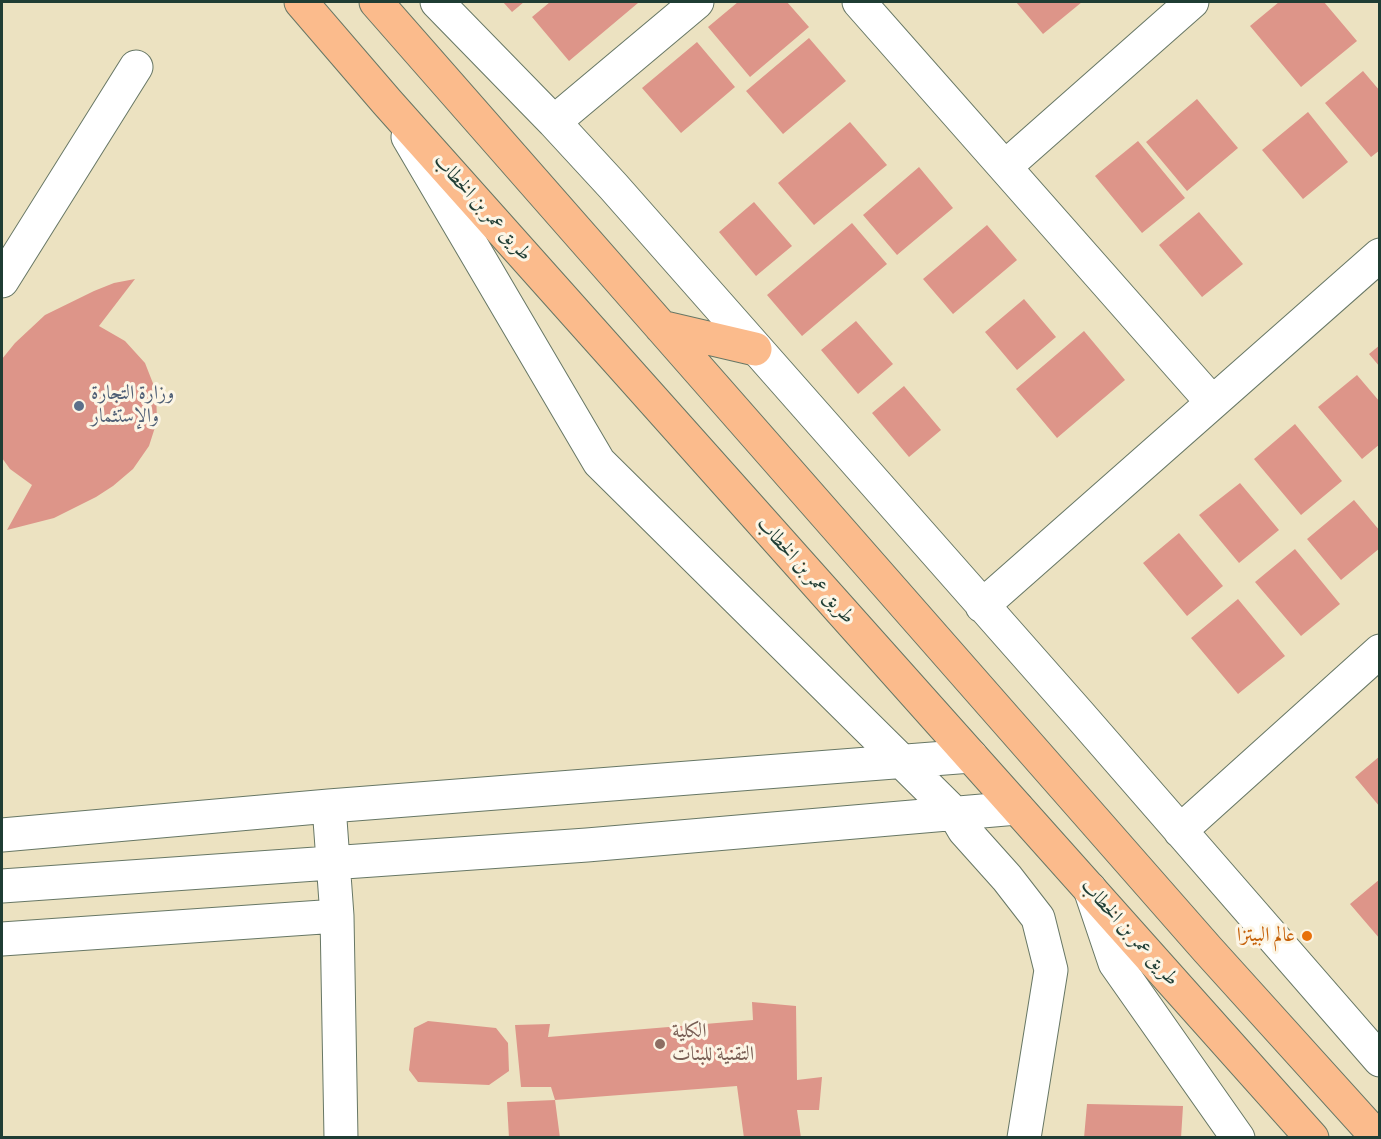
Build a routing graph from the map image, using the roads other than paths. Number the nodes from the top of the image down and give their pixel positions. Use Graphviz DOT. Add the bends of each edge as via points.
graph roads {
  1 [pos="301,2"];
  2 [pos="376,2"];
  3 [pos="437,2"];
  4 [pos="697,2"];
  5 [pos="859,2"];
  6 [pos="1192,2"];
  7 [pos="136,67"];
  8 [pos="387,102"];
  9 [pos="554,122"];
  10 [pos="1005,167"];
  11 [pos="1380,255"];
  12 [pos="2,281"];
  13 [pos="661,327"];
  14 [pos="755,349"];
  15 [pos="1212,402"];
  16 [pos="982,606"];
  17 [pos="1380,651"];
  18 [pos="971,756"];
  19 [pos="903,762"];
  20 [pos="329,806"];
  21 [pos="1017,808"];
  22 [pos="954,813"];
  23 [pos="1180,831"];
  24 [pos="2,835"];
  25 [pos="334,863"];
  26 [pos="2,886"];
  27 [pos="1090,889"];
  28 [pos="337,916"];
  29 [pos="2,939"];
  30 [pos="1380,1060"];
  31 [pos="341,1137"];
  32 [pos="1024,1137"];
  33 [pos="1238,1137"];
  34 [pos="1312,1137"];
  35 [pos="1378,1137"];
  1 -- 8 [label="main road, طريق عمر بن الخطاب"];
  2 -- 13 [label="main road"];
  3 -- 9 [label="street"];
  4 -- 9 [label="street"];
  5 -- 10 [label="street"];
  6 -- 10 [label="street"];
  7 -- 12 [label="street"];
  8 -- 18 [label="main road, طريق عمر بن الخطاب"];
  8 -- 19 [label="street" via="599,462"];
  9 -- 14 [label="street"];
  10 -- 15 [label="street"];
  11 -- 15 [label="street"];
  13 -- 14 [label="main road"];
  13 -- 35 [label="main road" via="1208,951"];
  14 -- 16 [label="street"];
  15 -- 16 [label="street"];
  16 -- 23 [label="street"];
  17 -- 23 [label="street"];
  18 -- 19 [label="street"];
  18 -- 21 [label="main road, طريق عمر بن الخطاب"];
  19 -- 20 [label="street"];
  19 -- 22 [label="street"];
  20 -- 24 [label="street"];
  20 -- 25 [label="street"];
  21 -- 22 [label="street"];
  21 -- 27 [label="main road, طريق عمر بن الخطاب"];
  22 -- 25 [label="street"];
  22 -- 32 [label="street" via="1038,918 1051,970"];
  23 -- 30 [label="street"];
  25 -- 26 [label="street"];
  25 -- 28 [label="street"];
  27 -- 33 [label="street" via="1115,963"];
  27 -- 34 [label="main road, طريق عمر بن الخطاب"];
  28 -- 29 [label="street"];
  28 -- 31 [label="street"];
}
